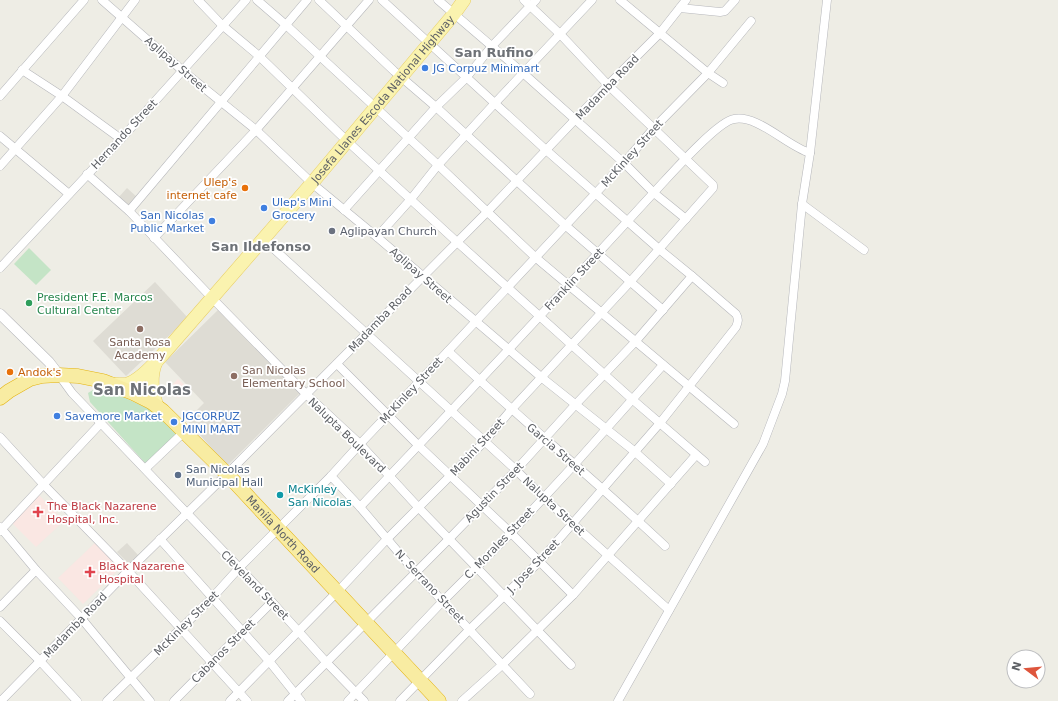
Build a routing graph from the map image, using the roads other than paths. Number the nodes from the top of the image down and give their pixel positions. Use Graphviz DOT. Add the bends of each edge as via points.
graph roads {
  1 [pos="84,0"];
  2 [pos="102,0"];
  3 [pos="135,0"];
  4 [pos="198,0"];
  5 [pos="246,0"];
  6 [pos="257,0"];
  7 [pos="307,0"];
  8 [pos="319,0"];
  9 [pos="369,0"];
  10 [pos="382,0"];
  11 [pos="438,0"];
  12 [pos="464,0"];
  13 [pos="524,0"];
  14 [pos="592,0"];
  15 [pos="620,0"];
  16 [pos="686,0"];
  17 [pos="735,0"];
  18 [pos="827,0"];
  19 [pos="533,3"];
  20 [pos="680,8"];
  21 [pos="454,14"];
  22 [pos="122,16"];
  23 [pos="751,21"];
  24 [pos="286,25"];
  25 [pos="222,26"];
  26 [pos="347,26"];
  27 [pos="660,33"];
  28 [pos="560,35"];
  29 [pos="430,43"];
  30 [pos="492,46"];
  31 [pos="258,56"];
  32 [pos="320,57"];
  33 [pos="22,70"];
  34 [pos="183,70"];
  35 [pos="523,73"];
  36 [pos="708,73"];
  37 [pos="401,77"];
  38 [pos="466,78"];
  39 [pos="723,83"];
  40 [pos="608,85"];
  41 [pos="292,89"];
  42 [pos="0,96"];
  43 [pos="62,96"];
  44 [pos="220,101"];
  45 [pos="495,103"];
  46 [pos="436,107"];
  47 [pos="375,108"];
  48 [pos="575,120"];
  49 [pos="653,129"];
  50 [pos="256,130"];
  51 [pos="466,135"];
  52 [pos="0,136"];
  53 [pos="121,139"];
  54 [pos="408,139"];
  55 [pos="347,141"];
  56 [pos="16,149"];
  57 [pos="546,150"];
  58 [pos="810,153"];
  59 [pos="685,160"];
  60 [pos="624,163"];
  61 [pos="438,165"];
  62 [pos="0,166"];
  63 [pos="379,170"];
  64 [pos="87,174"];
  65 [pos="517,181"];
  66 [pos="312,183"];
  67 [pos="654,193"];
  68 [pos="69,194"];
  69 [pos="595,194"];
  70 [pos="411,199"];
  71 [pos="802,204"];
  72 [pos="344,210"];
  73 [pos="129,211"];
  74 [pos="488,211"];
  75 [pos="686,219"];
  76 [pos="628,223"];
  77 [pos="565,225"];
  78 [pos="377,237"];
  79 [pos="154,238"];
  80 [pos="263,239"];
  81 [pos="457,242"];
  82 [pos="659,249"];
  83 [pos="864,250"];
  84 [pos="599,254"];
  85 [pos="535,257"];
  86 [pos="0,268"];
  87 [pos="422,276"];
  88 [pos="692,276"];
  89 [pos="630,282"];
  90 [pos="568,285"];
  91 [pos="508,288"];
  92 [pos="212,298"];
  93 [pos="663,310"];
  94 [pos="601,312"];
  95 [pos="0,314"];
  96 [pos="540,316"];
  97 [pos="475,321"];
  98 [pos="367,334"];
  99 [pos="635,342"];
  100 [pos="572,344"];
  101 [pos="509,350"];
  102 [pos="448,351"];
  103 [pos="157,361"];
  104 [pos="337,364"];
  105 [pos="663,365"];
  106 [pos="605,374"];
  107 [pos="59,375"];
  108 [pos="541,377"];
  109 [pos="480,381"];
  110 [pos="419,382"];
  111 [pos="110,384"];
  112 [pos="689,387"];
  113 [pos="306,394"];
  114 [pos="0,398"];
  115 [pos="633,400"];
  116 [pos="575,404"];
  117 [pos="157,406"];
  118 [pos="511,410"];
  119 [pos="452,411"];
  120 [pos="388,415"];
  121 [pos="660,423"];
  122 [pos="101,424"];
  123 [pos="734,424"];
  124 [pos="607,428"];
  125 [pos="184,431"];
  126 [pos="0,437"];
  127 [pos="545,438"];
  128 [pos="484,442"];
  129 [pos="360,444"];
  130 [pos="419,446"];
  131 [pos="634,451"];
  132 [pos="696,455"];
  133 [pos="704,462"];
  134 [pos="574,465"];
  135 [pos="145,469"];
  136 [pos="516,470"];
  137 [pos="227,474"];
  138 [pos="332,476"];
  139 [pos="390,476"];
  140 [pos="450,476"];
  141 [pos="44,484"];
  142 [pos="670,484"];
  143 [pos="602,488"];
  144 [pos="544,497"];
  145 [pos="482,505"];
  146 [pos="360,507"];
  147 [pos="418,507"];
  148 [pos="186,513"];
  149 [pos="639,521"];
  150 [pos="573,523"];
  151 [pos="1,529"];
  152 [pos="277,530"];
  153 [pos="511,533"];
  154 [pos="387,538"];
  155 [pos="160,539"];
  156 [pos="449,539"];
  157 [pos="665,546"];
  158 [pos="609,556"];
  159 [pos="540,561"];
  160 [pos="477,567"];
  161 [pos="239,568"];
  162 [pos="36,570"];
  163 [pos="128,571"];
  164 [pos="416,573"];
  165 [pos="337,591"];
  166 [pos="503,596"];
  167 [pos="573,596"];
  168 [pos="212,598"];
  169 [pos="443,600"];
  170 [pos="272,602"];
  171 [pos="0,607"];
  172 [pos="669,610"];
  173 [pos="81,618"];
  174 [pos="0,621"];
  175 [pos="366,623"];
  176 [pos="180,629"];
  177 [pos="470,629"];
  178 [pos="299,631"];
  179 [pos="537,631"];
  180 [pos="242,632"];
  181 [pos="393,653"];
  182 [pos="40,661"];
  183 [pos="269,661"];
  184 [pos="212,663"];
  185 [pos="327,663"];
  186 [pos="571,664"];
  187 [pos="502,665"];
  188 [pos="130,678"];
  189 [pos="420,681"];
  190 [pos="238,692"];
  191 [pos="356,692"];
  192 [pos="296,694"];
  193 [pos="530,694"];
  194 [pos="0,701"];
  195 [pos="77,701"];
  196 [pos="107,701"];
  197 [pos="150,701"];
  198 [pos="174,701"];
  199 [pos="230,701"];
  200 [pos="247,701"];
  201 [pos="288,701"];
  202 [pos="301,701"];
  203 [pos="348,701"];
  204 [pos="364,701"];
  205 [pos="400,701"];
  206 [pos="439,701"];
  207 [pos="462,701"];
  208 [pos="618,701"];
  1 -- 33 [label="street"];
  2 -- 22 [label="street, Aglipay Street"];
  3 -- 22 [label="street"];
  4 -- 25 [label="street"];
  5 -- 25 [label="street, Hernando Street"];
  6 -- 24 [label="street"];
  7 -- 24 [label="street"];
  8 -- 26 [label="street"];
  9 -- 26 [label="street"];
  10 -- 29 [label="street"];
  11 -- 21 [label="street"];
  12 -- 21 [label="main road, Josefa Llanes Escoda National Highway"];
  13 -- 19 [label="street"];
  14 -- 28 [label="street"];
  15 -- 27 [label="street"];
  16 -- 20 [label="street, Madamba Road"];
  17 -- 20 [label="street" via="725,11 720,12"];
  18 -- 58 [label="street"];
  19 -- 28 [label="street"];
  19 -- 30 [label="street"];
  20 -- 27 [label="street, Madamba Road"];
  21 -- 29 [label="main road, Josefa Llanes Escoda National Highway"];
  21 -- 30 [label="street"];
  22 -- 34 [label="street, Aglipay Street"];
  22 -- 43 [label="street"];
  23 -- 36 [label="street, McKinley Street"];
  24 -- 31 [label="street"];
  24 -- 32 [label="street"];
  25 -- 31 [label="street"];
  25 -- 34 [label="street, Hernando Street"];
  26 -- 32 [label="street"];
  26 -- 37 [label="street"];
  27 -- 36 [label="street"];
  27 -- 40 [label="street, Madamba Road"];
  28 -- 35 [label="street"];
  28 -- 40 [label="street"];
  29 -- 37 [label="main road, Josefa Llanes Escoda National Highway"];
  29 -- 38 [label="street"];
  30 -- 35 [label="street"];
  30 -- 38 [label="street"];
  31 -- 41 [label="street"];
  31 -- 44 [label="street"];
  32 -- 41 [label="street"];
  32 -- 47 [label="street"];
  33 -- 42 [label="street"];
  33 -- 43 [label="street"];
  34 -- 44 [label="street, Aglipay Street"];
  34 -- 53 [label="street, Hernando Street"];
  35 -- 45 [label="street"];
  35 -- 48 [label="street"];
  36 -- 39 [label="street"];
  36 -- 49 [label="street, McKinley Street"];
  37 -- 46 [label="street"];
  37 -- 47 [label="main road, Josefa Llanes Escoda National Highway"];
  38 -- 45 [label="street"];
  38 -- 46 [label="street"];
  40 -- 48 [label="street, Madamba Road"];
  40 -- 49 [label="street"];
  41 -- 50 [label="street"];
  41 -- 55 [label="street"];
  43 -- 53 [label="street"];
  43 -- 56 [label="street"];
  44 -- 50 [label="street, Aglipay Street"];
  44 -- 73 [label="street"];
  45 -- 51 [label="street"];
  45 -- 57 [label="street"];
  46 -- 51 [label="street"];
  46 -- 54 [label="street"];
  47 -- 54 [label="street"];
  47 -- 55 [label="main road, Josefa Llanes Escoda National Highway"];
  48 -- 57 [label="street, Madamba Road"];
  48 -- 60 [label="street"];
  49 -- 59 [label="street"];
  49 -- 60 [label="street, McKinley Street"];
  50 -- 66 [label="street, Aglipay Street"];
  50 -- 79 [label="street"];
  51 -- 61 [label="street"];
  51 -- 65 [label="street"];
  52 -- 56 [label="street"];
  53 -- 64 [label="street, Hernando Street"];
  54 -- 61 [label="street"];
  54 -- 63 [label="street"];
  55 -- 63 [label="street"];
  55 -- 66 [label="main road, Josefa Llanes Escoda National Highway"];
  56 -- 62 [label="street"];
  56 -- 68 [label="street"];
  57 -- 65 [label="street, Madamba Road"];
  57 -- 69 [label="street"];
  58 -- 59 [label="street, Franklin Street" via="797,148 761,125 740,118 729,120 722,125"];
  58 -- 71 [label="street"];
  59 -- 67 [label="street, Franklin Street"];
  59 -- 75 [label="street, Mabini Street" via="713,185 712,191"];
  60 -- 67 [label="street"];
  60 -- 69 [label="street, McKinley Street"];
  61 -- 70 [label="street"];
  61 -- 74 [label="street"];
  63 -- 70 [label="street"];
  63 -- 72 [label="street"];
  64 -- 68 [label="street, Hernando Street"];
  64 -- 73 [label="street, Nalupta Boulevard"];
  65 -- 74 [label="street, Madamba Road"];
  65 -- 77 [label="street"];
  66 -- 72 [label="street, Aglipay Street"];
  66 -- 80 [label="main road, Josefa Llanes Escoda National Highway"];
  67 -- 75 [label="street"];
  67 -- 76 [label="street, Franklin Street"];
  68 -- 86 [label="street, Hernando Street"];
  69 -- 76 [label="street"];
  69 -- 77 [label="street, McKinley Street"];
  70 -- 78 [label="street"];
  70 -- 81 [label="street"];
  71 -- 83 [label="street"];
  71 -- 172 [label="street" via="782,394 763,444"];
  72 -- 78 [label="street, Aglipay Street"];
  73 -- 79 [label="street, Nalupta Boulevard"];
  74 -- 81 [label="street, Madamba Road"];
  74 -- 85 [label="street"];
  75 -- 82 [label="street, Mabini Street"];
  76 -- 82 [label="street"];
  76 -- 84 [label="street, Franklin Street"];
  77 -- 84 [label="street"];
  77 -- 85 [label="street, McKinley Street"];
  78 -- 87 [label="street, Aglipay Street"];
  79 -- 92 [label="street, Nalupta Boulevard"];
  80 -- 92 [label="main road, Josefa Llanes Escoda National Highway"];
  80 -- 98 [label="street, Nalupta Street"];
  81 -- 87 [label="street, Madamba Road"];
  81 -- 91 [label="street"];
  82 -- 88 [label="street"];
  82 -- 89 [label="street, Mabini Street"];
  84 -- 89 [label="street"];
  84 -- 90 [label="street, Franklin Street"];
  85 -- 90 [label="street"];
  85 -- 91 [label="street, McKinley Street"];
  87 -- 97 [label="street, Aglipay Street"];
  87 -- 98 [label="street, Madamba Road"];
  88 -- 93 [label="street, Agustin Street"];
  88 -- 112 [label="street, J. Jose Street" via="736,314 738,322"];
  89 -- 93 [label="street"];
  89 -- 94 [label="street, Mabini Street"];
  90 -- 94 [label="street"];
  90 -- 96 [label="street, Franklin Street"];
  91 -- 96 [label="street"];
  91 -- 97 [label="street, McKinley Street"];
  92 -- 103 [label="main road, Josefa Llanes Escoda National Highway"];
  92 -- 113 [label="street, Nalupta Boulevard"];
  93 -- 99 [label="street, Agustin Street"];
  94 -- 99 [label="street"];
  94 -- 100 [label="street, Mabini Street"];
  95 -- 107 [label="street"];
  96 -- 100 [label="street"];
  96 -- 101 [label="street, Franklin Street"];
  97 -- 101 [label="street, Aglipay Street"];
  97 -- 102 [label="street, McKinley Street"];
  98 -- 104 [label="street, Madamba Road"];
  98 -- 110 [label="street, Nalupta Street"];
  99 -- 105 [label="street"];
  99 -- 106 [label="street, Agustin Street"];
  100 -- 106 [label="street"];
  100 -- 108 [label="street, Mabini Street"];
  101 -- 108 [label="street, Aglipay Street"];
  101 -- 109 [label="street, Franklin Street"];
  102 -- 109 [label="street, Garcia Street"];
  102 -- 110 [label="street, McKinley Street"];
  103 -- 111 [label="main road, Josefa Llanes Escoda National Highway" via="131,382"];
  103 -- 117 [label="main road, Josefa Llanes Escoda National Highway" via="152,380 153,396"];
  104 -- 113 [label="street, Madamba Road"];
  104 -- 120 [label="street"];
  105 -- 112 [label="street"];
  105 -- 115 [label="street, C. Morales Street"];
  106 -- 115 [label="street"];
  106 -- 116 [label="street, Agustin Street"];
  107 -- 111 [label="highway, Manila North Road" via="78,376"];
  107 -- 114 [label="highway, Manila North Road" via="30,379"];
  107 -- 122 [label="street, Cleveland Street"];
  108 -- 116 [label="street, Aglipay Street"];
  108 -- 118 [label="street, Mabini Street"];
  109 -- 118 [label="street, Garcia Street"];
  109 -- 119 [label="street, Franklin Street"];
  110 -- 119 [label="street, Nalupta Street"];
  110 -- 120 [label="street, McKinley Street"];
  111 -- 117 [label="highway, Manila North Road"];
  112 -- 121 [label="street, J. Jose Street"];
  112 -- 123 [label="street"];
  113 -- 129 [label="street, Nalupta Boulevard"];
  113 -- 137 [label="street, Madamba Road"];
  115 -- 121 [label="street"];
  115 -- 124 [label="street, C. Morales Street"];
  116 -- 124 [label="street, Aglipay Street"];
  116 -- 127 [label="street, Agustin Street"];
  117 -- 125 [label="highway, Manila North Road"];
  118 -- 127 [label="street, Garcia Street"];
  118 -- 128 [label="street, Mabini Street"];
  119 -- 128 [label="street, Nalupta Street"];
  119 -- 130 [label="street, Franklin Street"];
  120 -- 129 [label="street, McKinley Street"];
  120 -- 130 [label="street"];
  121 -- 131 [label="street, J. Jose Street"];
  121 -- 132 [label="street"];
  122 -- 135 [label="street, Cleveland Street"];
  122 -- 141 [label="street"];
  124 -- 131 [label="street, Aglipay Street"];
  124 -- 134 [label="street, C. Morales Street"];
  125 -- 135 [label="street"];
  125 -- 137 [label="highway, Manila North Road"];
  126 -- 141 [label="street"];
  127 -- 134 [label="street, Garcia Street"];
  127 -- 136 [label="street, Agustin Street"];
  128 -- 136 [label="street, Nalupta Street"];
  128 -- 140 [label="street, Mabini Street"];
  129 -- 138 [label="street, McKinley Street"];
  129 -- 139 [label="street, Nalupta Boulevard"];
  130 -- 139 [label="street, Franklin Street"];
  130 -- 140 [label="street"];
  131 -- 142 [label="street, Aglipay Street"];
  131 -- 143 [label="street, J. Jose Street"];
  132 -- 133 [label="street"];
  132 -- 142 [label="street"];
  134 -- 143 [label="street, Garcia Street"];
  134 -- 144 [label="street, C. Morales Street"];
  135 -- 148 [label="street, Cleveland Street"];
  136 -- 144 [label="street, Nalupta Street"];
  136 -- 145 [label="street, Agustin Street"];
  137 -- 148 [label="street, Madamba Road"];
  137 -- 152 [label="highway, Manila North Road"];
  138 -- 146 [label="street, N. Serrano Street"];
  138 -- 152 [label="street, McKinley Street"];
  139 -- 146 [label="street, Franklin Street"];
  139 -- 147 [label="street, Nalupta Boulevard"];
  140 -- 145 [label="street"];
  140 -- 147 [label="street, Mabini Street"];
  141 -- 151 [label="street"];
  141 -- 163 [label="street"];
  142 -- 149 [label="street"];
  143 -- 149 [label="street, Garcia Street"];
  143 -- 150 [label="street, J. Jose Street"];
  144 -- 150 [label="street, Nalupta Street"];
  144 -- 153 [label="street, C. Morales Street"];
  145 -- 153 [label="street"];
  145 -- 156 [label="street, Agustin Street"];
  146 -- 154 [label="street, N. Serrano Street"];
  147 -- 154 [label="street, Mabini Street"];
  147 -- 156 [label="street, Nalupta Boulevard"];
  148 -- 155 [label="street, Madamba Road"];
  148 -- 161 [label="street, Cleveland Street"];
  149 -- 157 [label="street, Garcia Street"];
  149 -- 158 [label="street"];
  150 -- 158 [label="street, Nalupta Street"];
  150 -- 159 [label="street, J. Jose Street"];
  151 -- 162 [label="street"];
  152 -- 161 [label="street, McKinley Street"];
  152 -- 165 [label="highway, Manila North Road"];
  153 -- 159 [label="street"];
  153 -- 160 [label="street, C. Morales Street"];
  154 -- 164 [label="street, N. Serrano Street"];
  154 -- 165 [label="street, Mabini Street"];
  155 -- 163 [label="street, Madamba Road"];
  155 -- 168 [label="street"];
  156 -- 160 [label="street, Nalupta Boulevard"];
  156 -- 164 [label="street, Agustin Street"];
  158 -- 167 [label="street"];
  158 -- 172 [label="street, Nalupta Street"];
  159 -- 166 [label="street, J. Jose Street"];
  159 -- 167 [label="street"];
  160 -- 166 [label="street, Nalupta Boulevard"];
  160 -- 169 [label="street, C. Morales Street"];
  161 -- 168 [label="street, McKinley Street"];
  161 -- 170 [label="street, Cleveland Street"];
  162 -- 171 [label="street"];
  162 -- 173 [label="street"];
  163 -- 173 [label="street, Madamba Road"];
  163 -- 176 [label="street"];
  164 -- 169 [label="street, N. Serrano Street"];
  164 -- 175 [label="street, Agustin Street"];
  165 -- 175 [label="highway, Manila North Road"];
  165 -- 178 [label="street, Mabini Street"];
  166 -- 177 [label="street, J. Jose Street"];
  166 -- 179 [label="street, Nalupta Boulevard"];
  167 -- 179 [label="street"];
  168 -- 176 [label="street, McKinley Street"];
  168 -- 180 [label="street"];
  169 -- 177 [label="street, N. Serrano Street"];
  169 -- 181 [label="street, C. Morales Street"];
  170 -- 178 [label="street, Cleveland Street"];
  170 -- 180 [label="street, Cabanos Street"];
  172 -- 208 [label="street"];
  173 -- 182 [label="street, Madamba Road"];
  173 -- 188 [label="street"];
  174 -- 182 [label="street"];
  175 -- 181 [label="highway, Manila North Road"];
  175 -- 185 [label="street, Agustin Street"];
  176 -- 184 [label="street"];
  176 -- 188 [label="street, McKinley Street"];
  177 -- 187 [label="street, N. Serrano Street"];
  177 -- 189 [label="street, J. Jose Street"];
  178 -- 183 [label="street, Mabini Street"];
  178 -- 185 [label="street, Cleveland Street"];
  179 -- 186 [label="street, Nalupta Boulevard"];
  179 -- 187 [label="street"];
  180 -- 183 [label="street"];
  180 -- 184 [label="street, Cabanos Street"];
  181 -- 189 [label="highway, Manila North Road"];
  181 -- 191 [label="street, C. Morales Street"];
  182 -- 194 [label="street, Madamba Road"];
  182 -- 195 [label="street"];
  183 -- 190 [label="street, Mabini Street"];
  183 -- 192 [label="street"];
  184 -- 190 [label="street"];
  184 -- 198 [label="street, Cabanos Street"];
  185 -- 191 [label="street, Cleveland Street"];
  185 -- 192 [label="street, Agustin Street"];
  187 -- 193 [label="street, N. Serrano Street"];
  187 -- 207 [label="street"];
  188 -- 196 [label="street, McKinley Street"];
  188 -- 197 [label="street"];
  189 -- 205 [label="street, J. Jose Street"];
  189 -- 206 [label="highway, Manila North Road"];
  190 -- 199 [label="street, Mabini Street"];
  190 -- 200 [label="street"];
  191 -- 203 [label="street, C. Morales Street"];
  191 -- 204 [label="street, Cleveland Street"];
  192 -- 201 [label="street, Agustin Street"];
  192 -- 202 [label="street"];
}
